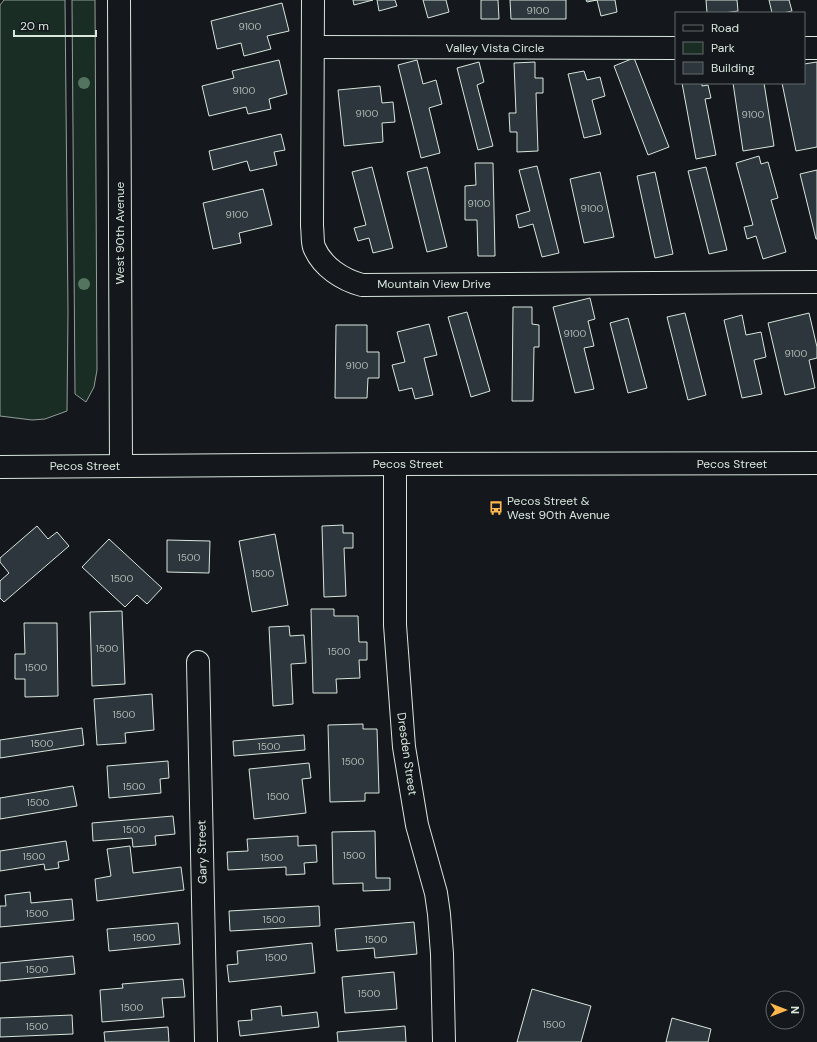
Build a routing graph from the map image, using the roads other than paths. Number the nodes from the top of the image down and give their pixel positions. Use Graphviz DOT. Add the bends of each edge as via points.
graph roads {
  1 [pos="119,0"];
  2 [pos="313,0"];
  3 [pos="313,48"];
  4 [pos="675,48"];
  5 [pos="805,48"];
  6 [pos="817,48"];
  7 [pos="817,282"];
  8 [pos="817,463"];
  9 [pos="395,464"];
  10 [pos="121,466"];
  11 [pos="0,467"];
  12 [pos="198,662"];
  13 [pos="206,1042"];
  14 [pos="444,1042"];
  1 -- 10 [label="street, West 90th Avenue"];
  2 -- 3 [label="street, Mountain View Drive"];
  3 -- 4 [label="street, Valley Vista Circle"];
  3 -- 7 [label="street, Mountain View Drive" via="314,246 332,270 352,282 362,285"];
  5 -- 6 [label="street"];
  8 -- 9 [label="street, Pecos Street"];
  9 -- 10 [label="street, Pecos Street"];
  9 -- 14 [label="street, Dresden Street" via="395,625 404,747 417,825 436,893 439,914"];
  10 -- 11 [label="street, Pecos Street"];
  12 -- 13 [label="street, Gary Street"];
}
